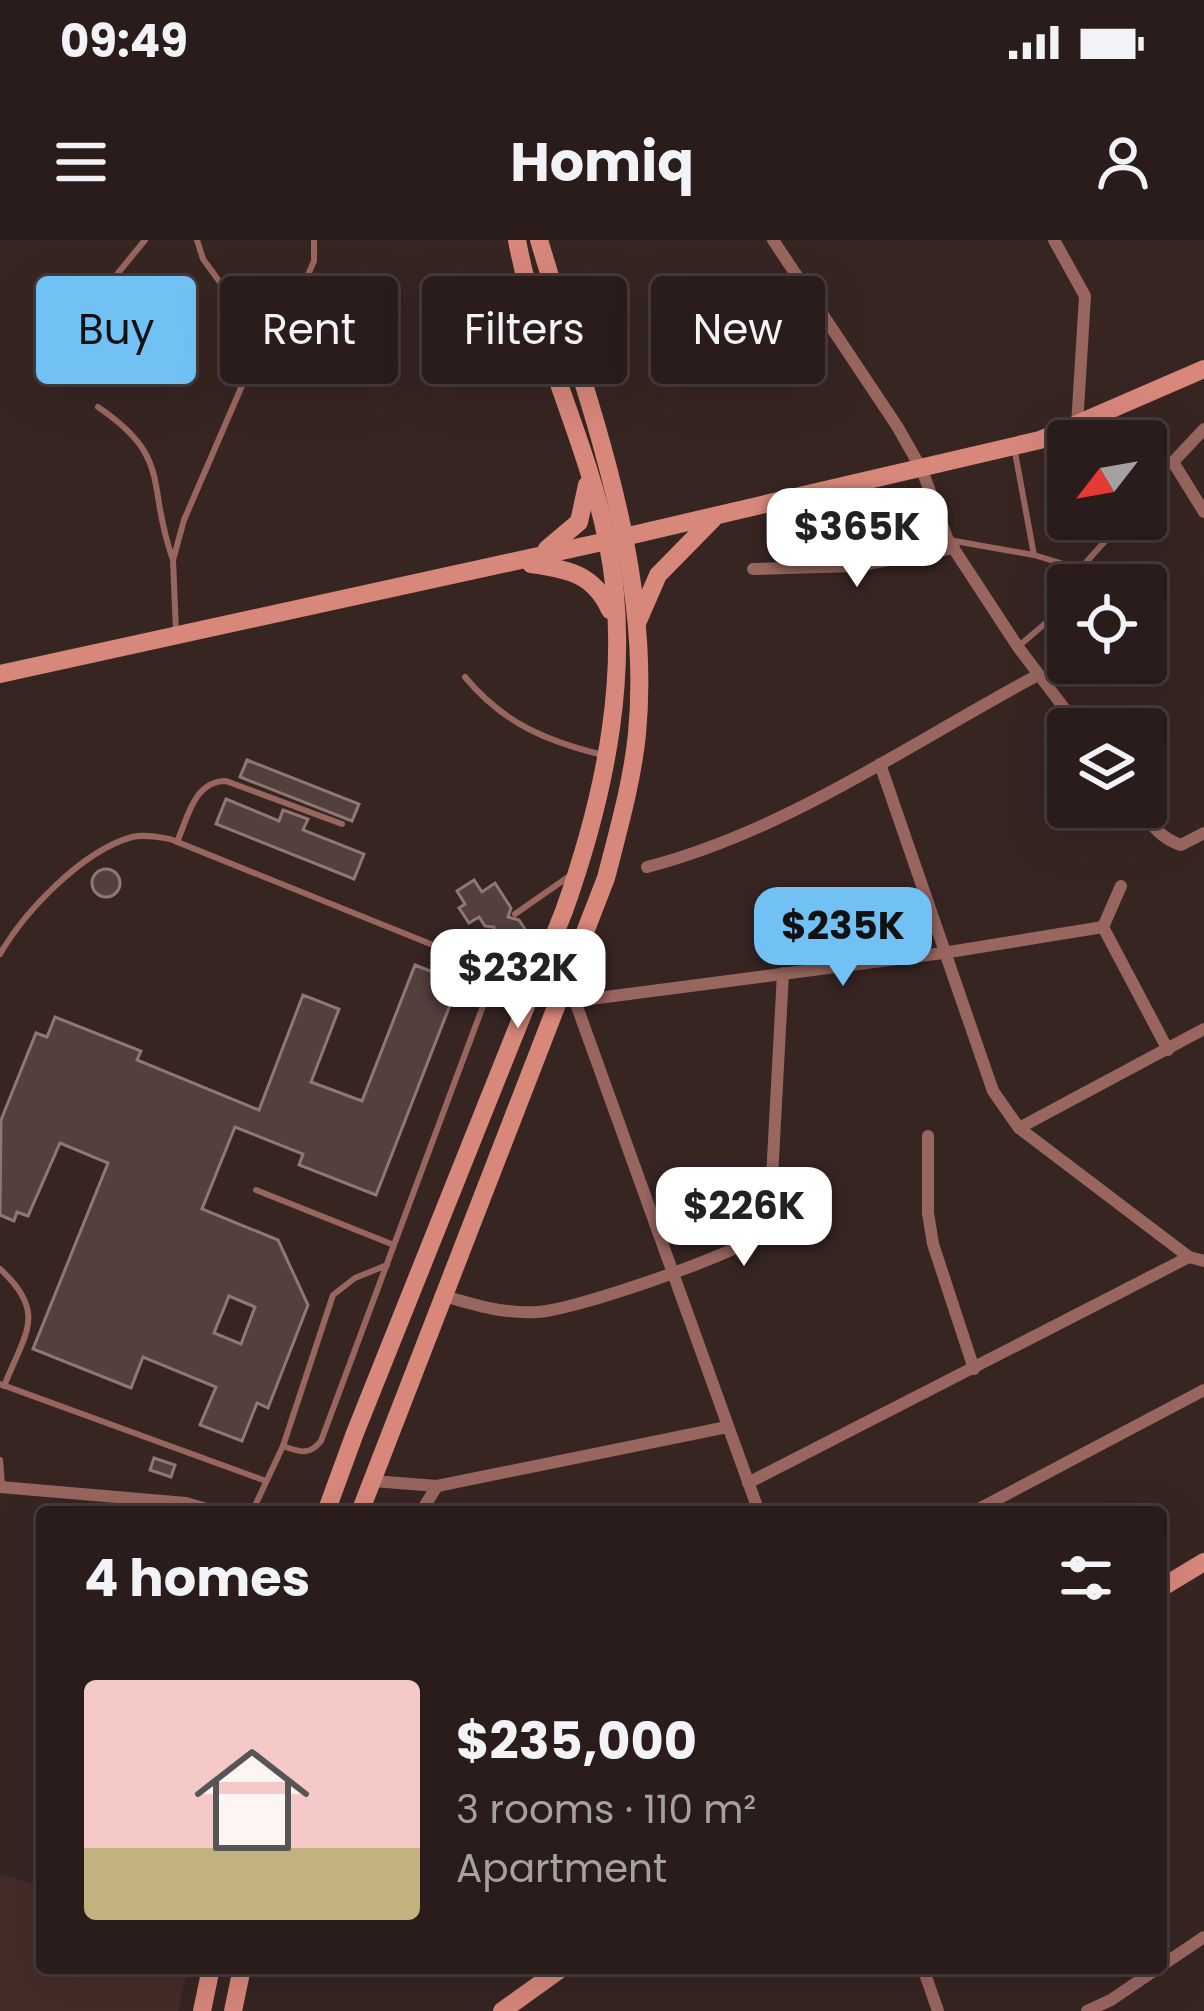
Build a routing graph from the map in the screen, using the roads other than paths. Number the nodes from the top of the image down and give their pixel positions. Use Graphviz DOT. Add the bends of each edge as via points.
graph roads {
  1 [pos="145,240"];
  2 [pos="197,240"];
  3 [pos="314,240"];
  4 [pos="517,240"];
  5 [pos="539,240"];
  6 [pos="773,240"];
  7 [pos="1054,240"];
  8 [pos="116,276"];
  9 [pos="307,276"];
  10 [pos="220,284"];
  11 [pos="1204,369"];
  12 [pos="247,384"];
  13 [pos="98,407"];
  14 [pos="1077,420"];
  15 [pos="1088,420"];
  16 [pos="1204,430"];
  17 [pos="1047,435"];
  18 [pos="1014,446"];
  19 [pos="1173,462"];
  20 [pos="1167,469"];
  21 [pos="922,470"];
  22 [pos="588,476"];
  23 [pos="1204,512"];
  24 [pos="716,515"];
  25 [pos="616,539"];
  26 [pos="1106,540"];
  27 [pos="951,544"];
  28 [pos="1034,556"];
  29 [pos="173,560"];
  30 [pos="524,560"];
  31 [pos="1062,564"];
  32 [pos="1084,564"];
  33 [pos="753,569"];
  34 [pos="614,620"];
  35 [pos="1047,622"];
  36 [pos="637,624"];
  37 [pos="176,635"];
  38 [pos="1018,646"];
  39 [pos="0,674"];
  40 [pos="1038,675"];
  41 [pos="466,676"];
  42 [pos="1064,708"];
  43 [pos="606,755"];
  44 [pos="880,764"];
  45 [pos="342,824"];
  46 [pos="1152,828"];
  47 [pos="1204,833"];
  48 [pos="177,842"];
  49 [pos="647,867"];
  50 [pos="579,869"];
  51 [pos="1121,886"];
  52 [pos="515,914"];
  53 [pos="1103,927"];
  54 [pos="489,932"];
  55 [pos="943,952"];
  56 [pos="0,954"];
  57 [pos="453,956"];
  58 [pos="496,971"];
  59 [pos="784,973"];
  60 [pos="534,984"];
  61 [pos="568,998"];
  62 [pos="1204,1030"];
  63 [pos="1168,1050"];
  64 [pos="1018,1128"];
  65 [pos="928,1136"];
  66 [pos="256,1190"];
  67 [pos="394,1245"];
  68 [pos="1189,1257"];
  69 [pos="1204,1261"];
  70 [pos="387,1265"];
  71 [pos="0,1269"];
  72 [pos="672,1272"];
  73 [pos="444,1296"];
  74 [pos="974,1369"];
  75 [pos="2,1385"];
  76 [pos="1204,1390"];
  77 [pos="727,1427"];
  78 [pos="283,1446"];
  79 [pos="0,1460"];
  80 [pos="266,1481"];
  81 [pos="373,1481"];
  82 [pos="748,1483"];
  83 [pos="437,1486"];
  84 [pos="1,1491"];
  85 [pos="197,1506"];
  86 [pos="255,1506"];
  87 [pos="328,1506"];
  88 [pos="363,1506"];
  89 [pos="425,1506"];
  90 [pos="757,1506"];
  91 [pos="984,1506"];
  92 [pos="1204,1562"];
  93 [pos="1167,1584"];
  94 [pos="1204,1937"];
  95 [pos="1167,1962"];
  96 [pos="211,1974"];
  97 [pos="241,1974"];
  98 [pos="554,1974"];
  99 [pos="925,1974"];
  100 [pos="1152,1974"];
  101 [pos="1116,2005"];
  102 [pos="202,2011"];
  103 [pos="233,2011"];
  104 [pos="502,2011"];
  105 [pos="938,2011"];
  106 [pos="1087,2011"];
  1 -- 8 [label="lane"];
  2 -- 10 [label="lane"];
  3 -- 9 [label="lane"];
  4 -- 22 [label="street"];
  5 -- 25 [label="street"];
  6 -- 21 [label="street"];
  7 -- 14 [label="street" via="1085,296"];
  11 -- 15 [label="street"];
  12 -- 29 [label="lane"];
  13 -- 29 [label="lane" via="135,434 154,467"];
  16 -- 19 [label="street"];
  17 -- 18 [label="street"];
  18 -- 21 [label="street"];
  18 -- 28 [label="lane"];
  19 -- 20 [label="lane"];
  19 -- 23 [label="street"];
  21 -- 24 [label="street"];
  21 -- 27 [label="street"];
  22 -- 25 [label="street"];
  22 -- 30 [label="street" via="579,522"];
  24 -- 25 [label="street"];
  24 -- 36 [label="street" via="658,575"];
  25 -- 30 [label="street"];
  25 -- 34 [label="street"];
  25 -- 36 [label="street"];
  26 -- 32 [label="lane"];
  27 -- 28 [label="lane"];
  27 -- 33 [label="street" via="856,566"];
  27 -- 38 [label="street"];
  28 -- 31 [label="lane"];
  29 -- 37 [label="lane"];
  30 -- 34 [label="street" via="586,577"];
  30 -- 37 [label="street"];
  34 -- 43 [label="street" via="615,723"];
  35 -- 38 [label="lane"];
  36 -- 61 [label="street" via="630,784"];
  37 -- 39 [label="street"];
  38 -- 40 [label="street"];
  40 -- 42 [label="street"];
  40 -- 44 [label="street"];
  41 -- 43 [label="lane" via="533,735"];
  43 -- 50 [label="street"];
  44 -- 49 [label="street" via="770,824"];
  44 -- 55 [label="street"];
  45 -- 48 [label="lane" via="214,781 199,791"];
  46 -- 47 [label="street" via="1181,845"];
  48 -- 56 [label="lane" via="132,837 80,866 17,925"];
  48 -- 57 [label="lane"];
  50 -- 52 [label="lane"];
  50 -- 60 [label="street"];
  51 -- 53 [label="street"];
  53 -- 55 [label="street"];
  53 -- 63 [label="street"];
  54 -- 57 [label="lane"];
  55 -- 59 [label="street"];
  55 -- 64 [label="street" via="993,1091"];
  57 -- 58 [label="lane"];
  58 -- 60 [label="lane"];
  58 -- 67 [label="lane"];
  59 -- 61 [label="street"];
  59 -- 72 [label="street" via="766,1229"];
  60 -- 61 [label="lane"];
  60 -- 87 [label="street"];
  61 -- 72 [label="street"];
  61 -- 73 [label="street"];
  62 -- 63 [label="street"];
  63 -- 64 [label="street"];
  64 -- 68 [label="street"];
  65 -- 74 [label="street" via="933,1244"];
  66 -- 67 [label="lane"];
  67 -- 70 [label="lane"];
  68 -- 69 [label="street"];
  68 -- 74 [label="street"];
  70 -- 78 [label="lane" via="333,1294"];
  70 -- 78 [label="lane" via="321,1441 303,1454"];
  71 -- 75 [label="lane" via="29,1307"];
  72 -- 73 [label="street" via="554,1311 510,1312"];
  72 -- 77 [label="street"];
  73 -- 81 [label="street"];
  74 -- 82 [label="street"];
  75 -- 80 [label="lane"];
  76 -- 91 [label="street"];
  77 -- 82 [label="street"];
  77 -- 83 [label="street"];
  78 -- 80 [label="lane"];
  79 -- 84 [label="lane"];
  80 -- 86 [label="lane"];
  81 -- 83 [label="street"];
  81 -- 88 [label="street"];
  82 -- 90 [label="street"];
  83 -- 89 [label="street"];
  84 -- 85 [label="street" via="22,1486"];
  92 -- 93 [label="street"];
  94 -- 95 [label="street"];
  96 -- 102 [label="street"];
  97 -- 103 [label="street"];
  98 -- 104 [label="street"];
  99 -- 105 [label="street"];
  100 -- 101 [label="street"];
  101 -- 106 [label="street"];
}
